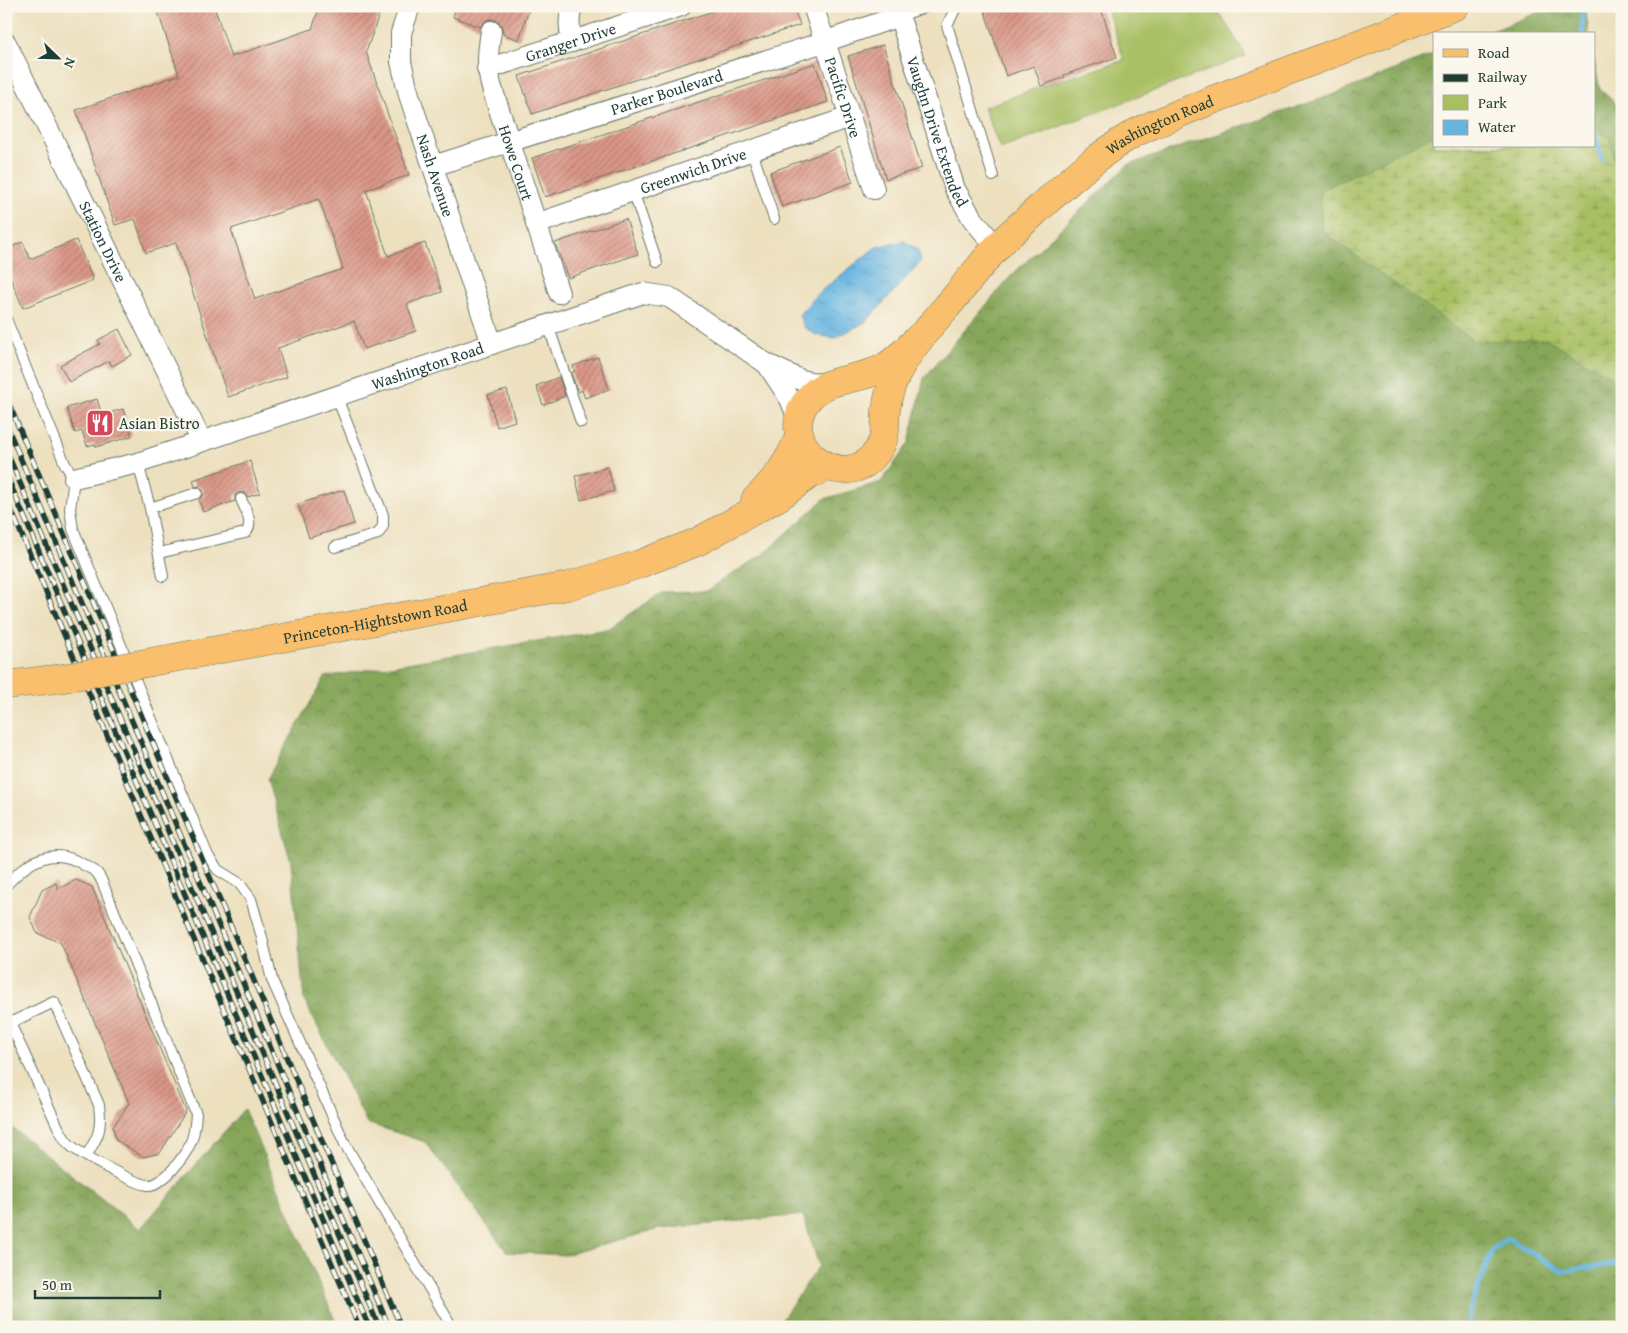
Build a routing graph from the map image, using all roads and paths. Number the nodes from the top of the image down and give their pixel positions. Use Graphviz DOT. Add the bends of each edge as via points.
graph roads {
  1 [pos="410,6"];
  2 [pos="572,6"];
  3 [pos="681,6"];
  4 [pos="813,6"];
  5 [pos="929,6"];
  6 [pos="957,6"];
  7 [pos="1455,6"];
  8 [pos="898,11"];
  9 [pos="491,30"];
  10 [pos="572,42"];
  11 [pos="824,42"];
  12 [pos="6,43"];
  13 [pos="487,70"];
  14 [pos="850,117"];
  15 [pos="509,141"];
  16 [pos="752,151"];
  17 [pos="433,166"];
  18 [pos="993,176"];
  19 [pos="874,189"];
  20 [pos="633,191"];
  21 [pos="774,219"];
  22 [pos="536,224"];
  23 [pos="997,248"];
  24 [pos="657,262"];
  25 [pos="559,293"];
  26 [pos="6,319"];
  27 [pos="548,325"];
  28 [pos="925,332"];
  29 [pos="492,344"];
  30 [pos="767,364"];
  31 [pos="833,383"];
  32 [pos="336,395"];
  33 [pos="885,414"];
  34 [pos="581,422"];
  35 [pos="799,428"];
  36 [pos="201,440"];
  37 [pos="138,463"];
  38 [pos="828,467"];
  39 [pos="74,478"];
  40 [pos="197,493"];
  41 [pos="241,499"];
  42 [pos="150,508"];
  43 [pos="733,522"];
  44 [pos="335,547"];
  45 [pos="158,553"];
  46 [pos="163,576"];
  47 [pos="6,685"];
  48 [pos="6,885"];
  49 [pos="86,1156"];
  50 [pos="452,1327"];
  1 -- 17 [label="street, Nash Avenue" via="401,33 400,62"];
  2 -- 10 [label="street" via="569,29"];
  3 -- 10 [label="street, Granger Drive"];
  4 -- 11 [label="street, Pacific Drive"];
  5 -- 8 [label="lane"];
  6 -- 18 [label="lane" via="947,25"];
  7 -- 23 [label="main road, Washington Road" via="1134,133 1079,172"];
  8 -- 11 [label="street, Parker Boulevard"];
  8 -- 23 [label="street, Vaughn Drive Extended" via="955,189 972,218"];
  9 -- 13 [label="street, Howe Court"];
  10 -- 13 [label="street, Granger Drive"];
  11 -- 14 [label="street, Pacific Drive"];
  11 -- 15 [label="street, Parker Boulevard"];
  12 -- 36 [label="street, Station Drive"];
  13 -- 15 [label="street, Howe Court"];
  14 -- 16 [label="street, Greenwich Drive"];
  14 -- 19 [label="street, Pacific Drive"];
  15 -- 17 [label="street, Parker Boulevard"];
  15 -- 22 [label="street, Howe Court"];
  16 -- 20 [label="street, Greenwich Drive"];
  16 -- 21 [label="lane"];
  17 -- 29 [label="street, Nash Avenue"];
  20 -- 22 [label="street, Greenwich Drive"];
  20 -- 24 [label="lane"];
  22 -- 25 [label="street, Howe Court"];
  23 -- 28 [label="main road, Washington Road"];
  26 -- 39 [label="lane" via="65,464"];
  27 -- 29 [label="street, Washington Road"];
  27 -- 30 [label="street, Washington Road" via="643,293 669,297"];
  27 -- 34 [label="lane"];
  28 -- 31 [label="main road, Washington Road" via="886,366 864,377"];
  28 -- 33 [label="main road, Washington Road" via="903,363 889,391"];
  29 -- 32 [label="street, Washington Road"];
  30 -- 31 [label="street, Washington Road" via="802,380"];
  30 -- 35 [label="street, Washington Road" via="790,398"];
  31 -- 33 [label="main road" via="855,383 868,390 879,400"];
  31 -- 35 [label="main road, Washington Road" via="808,399"];
  32 -- 36 [label="street, Washington Road"];
  32 -- 44 [label="lane" via="383,515 383,526 378,534"];
  33 -- 38 [label="main road, Washington Road" via="884,442 876,454 853,468 839,470"];
  35 -- 38 [label="main road" via="805,448 820,464"];
  35 -- 43 [label="main road, Princeton-Hightstown Road" via="790,459"];
  36 -- 37 [label="street, Washington Road"];
  37 -- 39 [label="street, Washington Road"];
  37 -- 42 [label="lane"];
  38 -- 43 [label="main road, Princeton-Hightstown Road" via="809,475 780,496"];
  39 -- 50 [label="lane" via="70,509 73,529 208,856 218,870 239,883 251,899 272,980 345,1144"];
  40 -- 42 [label="lane"];
  41 -- 45 [label="lane" via="250,525 248,532"];
  42 -- 45 [label="lane"];
  43 -- 47 [label="main road, Princeton-Hightstown Road, bridge" via="698,542 568,586 64,678"];
  45 -- 46 [label="lane"];
  48 -- 49 [label="lane" via="20,870 45,856 64,856 97,873 196,1114 190,1144 163,1180 148,1185"];
  49 -- 49 [label="lane" via="69,1144 59,1129 10,1022 54,1002 99,1105 100,1131"];
}
